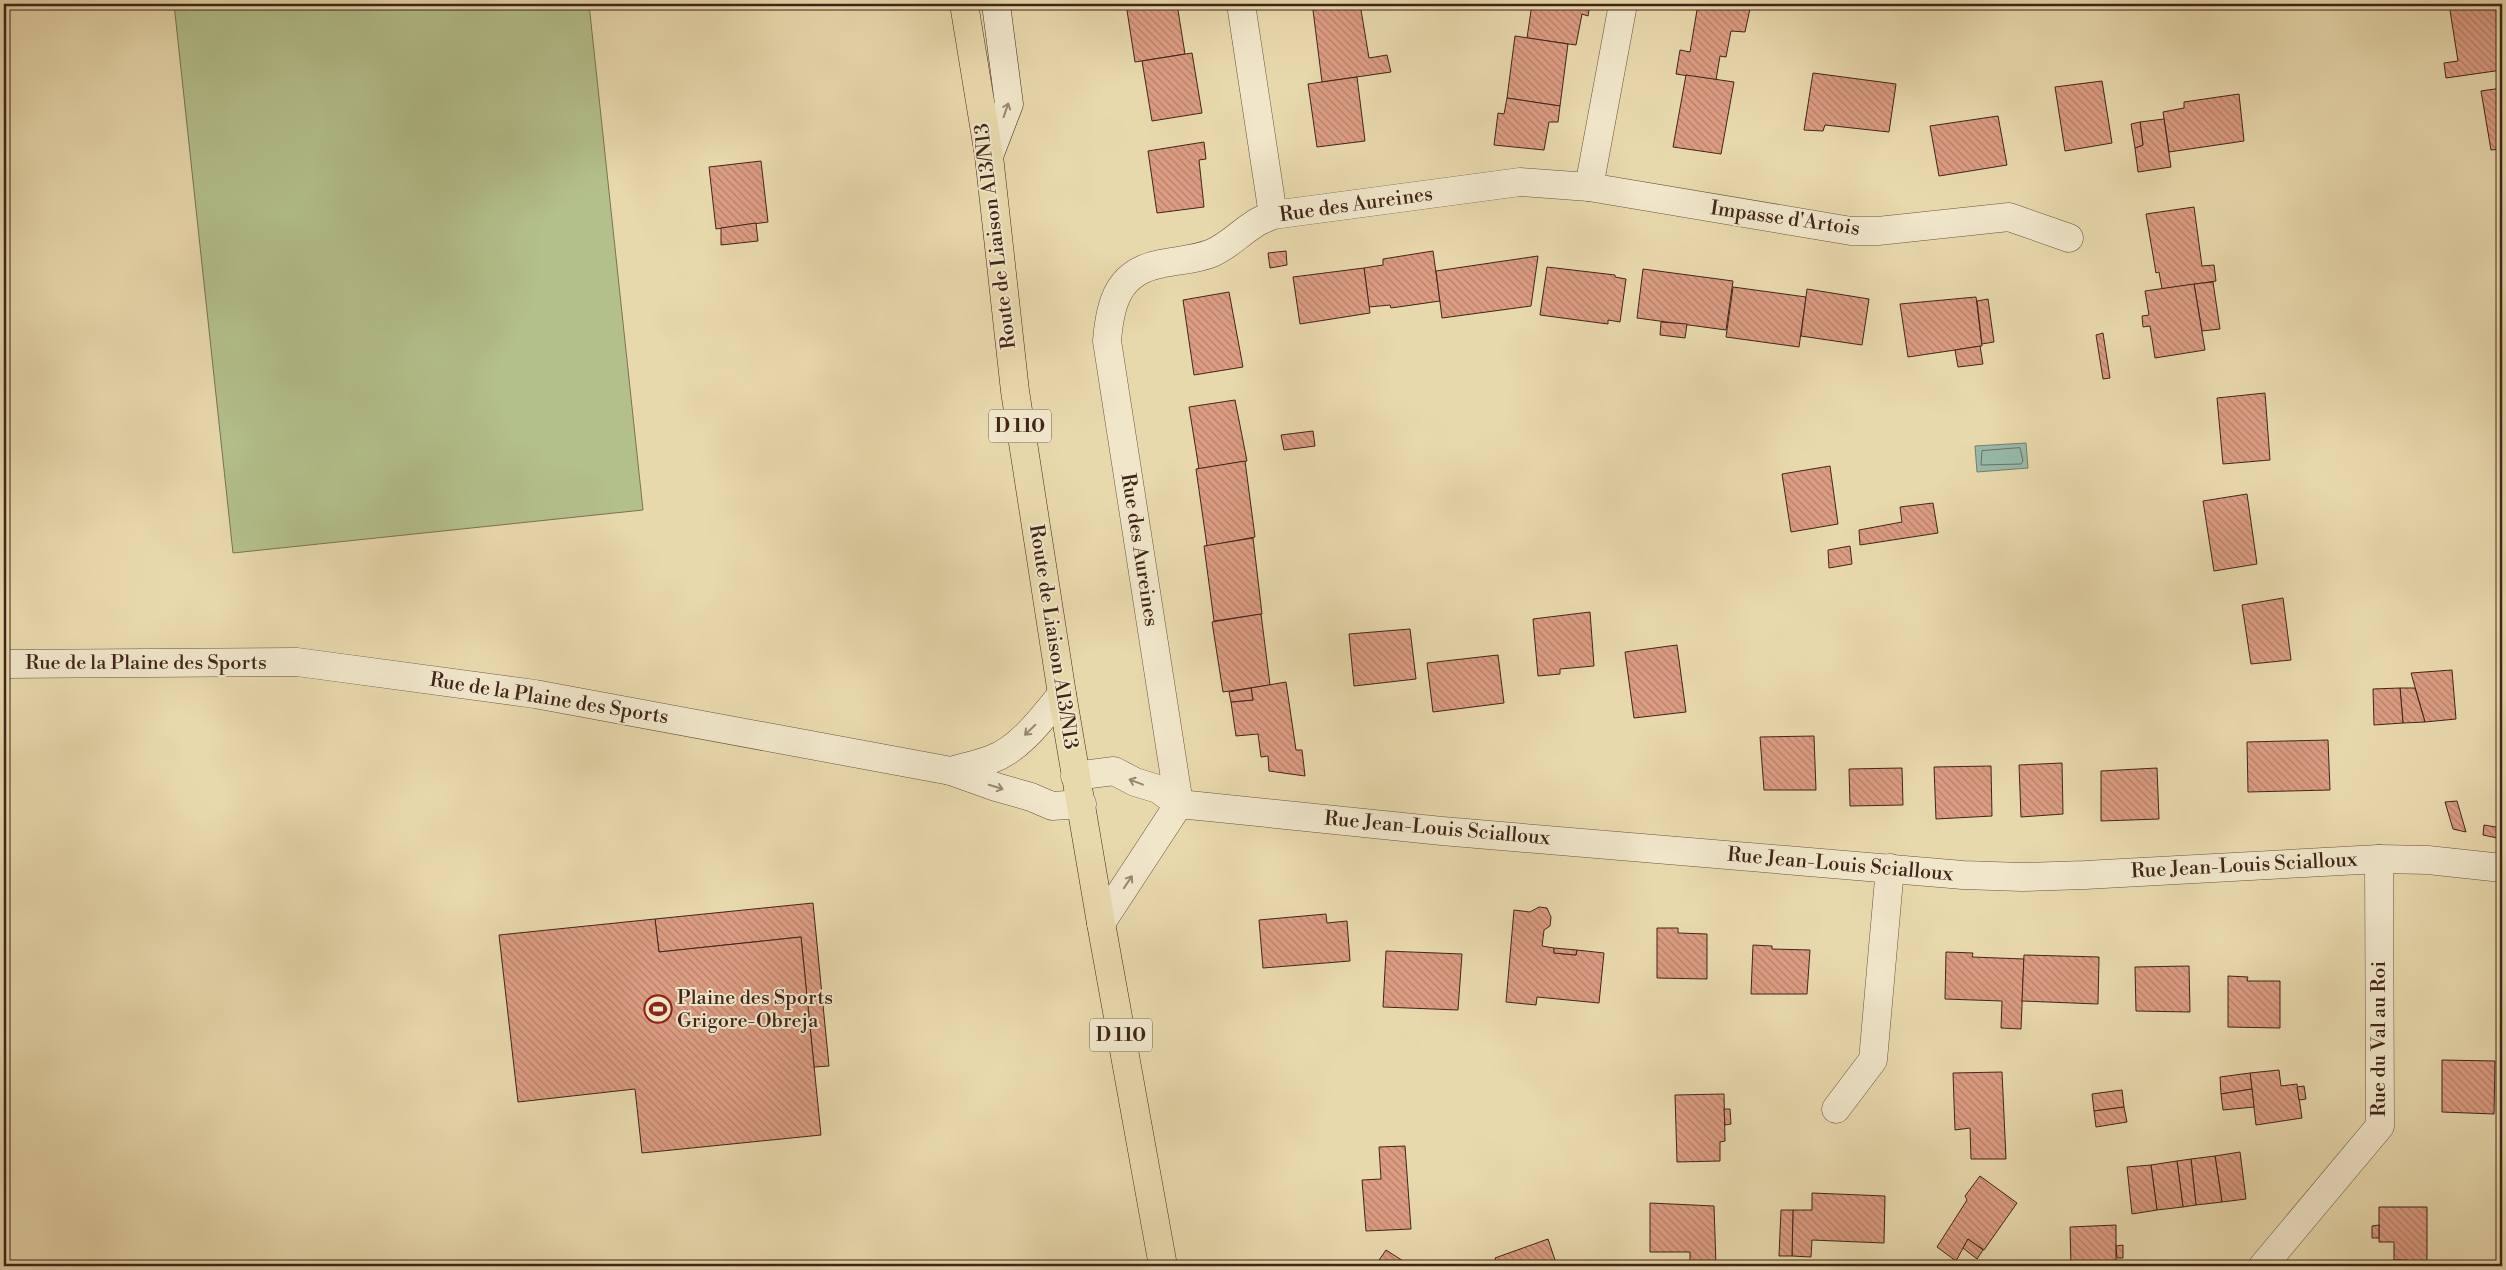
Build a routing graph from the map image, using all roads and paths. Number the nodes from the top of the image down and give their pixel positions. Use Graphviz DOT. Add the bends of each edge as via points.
graph roads {
  1 [pos="964,4"];
  2 [pos="996,4"];
  3 [pos="1241,4"];
  4 [pos="1623,4"];
  5 [pos="989,156"];
  6 [pos="1589,188"];
  7 [pos="1273,215"];
  8 [pos="2069,238"];
  9 [pos="4,664"];
  10 [pos="1062,694"];
  11 [pos="951,771"];
  12 [pos="1075,776"];
  13 [pos="1082,804"];
  14 [pos="1180,804"];
  15 [pos="2379,859"];
  16 [pos="1890,868"];
  17 [pos="2502,868"];
  18 [pos="1100,923"];
  19 [pos="1836,1109"];
  20 [pos="1163,1266"];
  21 [pos="2263,1266"];
  1 -- 5 [label="main road, Route de Liaison A13/N13 / D 110"];
  5 -- 2 [label="street, D 110, one-way" via="1009,104"];
  3 -- 7 [label="street"];
  4 -- 6 [label="street"];
  5 -- 10 [label="main road, Route de Liaison A13/N13 / D 110" via="1015,390"];
  6 -- 7 [label="street, Rue des Aureines" via="1520,182"];
  6 -- 8 [label="street, Impasse d'Artois" via="1851,231 2009,217"];
  7 -- 14 [label="street, Rue des Aureines" via="1253,224 1230,244 1214,252 1143,268 1127,279 1109,314 1107,341"];
  9 -- 11 [label="street, Rue de la Plaine des Sports" via="297,662 535,694"];
  10 -- 11 [label="street, Rue de la Plaine des Sports, one-way" via="1006,751 993,759"];
  10 -- 12 [label="main road, Route de Liaison A13/N13 / D 110"];
  11 -- 13 [label="street, one-way" via="1052,806"];
  12 -- 13 [label="main road, Route de Liaison A13/N13 / D 110"];
  14 -- 12 [label="street, Rue Jean-Louis Scialloux, one-way" via="1158,789 1114,771"];
  13 -- 18 [label="main road, Route de Liaison A13/N13 / D 110"];
  14 -- 16 [label="street, Rue Jean-Louis Scialloux" via="1442,831"];
  18 -- 14 [label="street, one-way"];
  15 -- 16 [label="street, Rue Jean-Louis Scialloux" via="2022,877"];
  15 -- 17 [label="street, Rue Jean-Louis Scialloux" via="2428,860"];
  15 -- 21 [label="street, Rue du Val au Roi" via="2380,1126"];
  16 -- 19 [label="street" via="1873,1060"];
  18 -- 20 [label="main road, Route de Liaison A13/N13 / D 110"];
}
